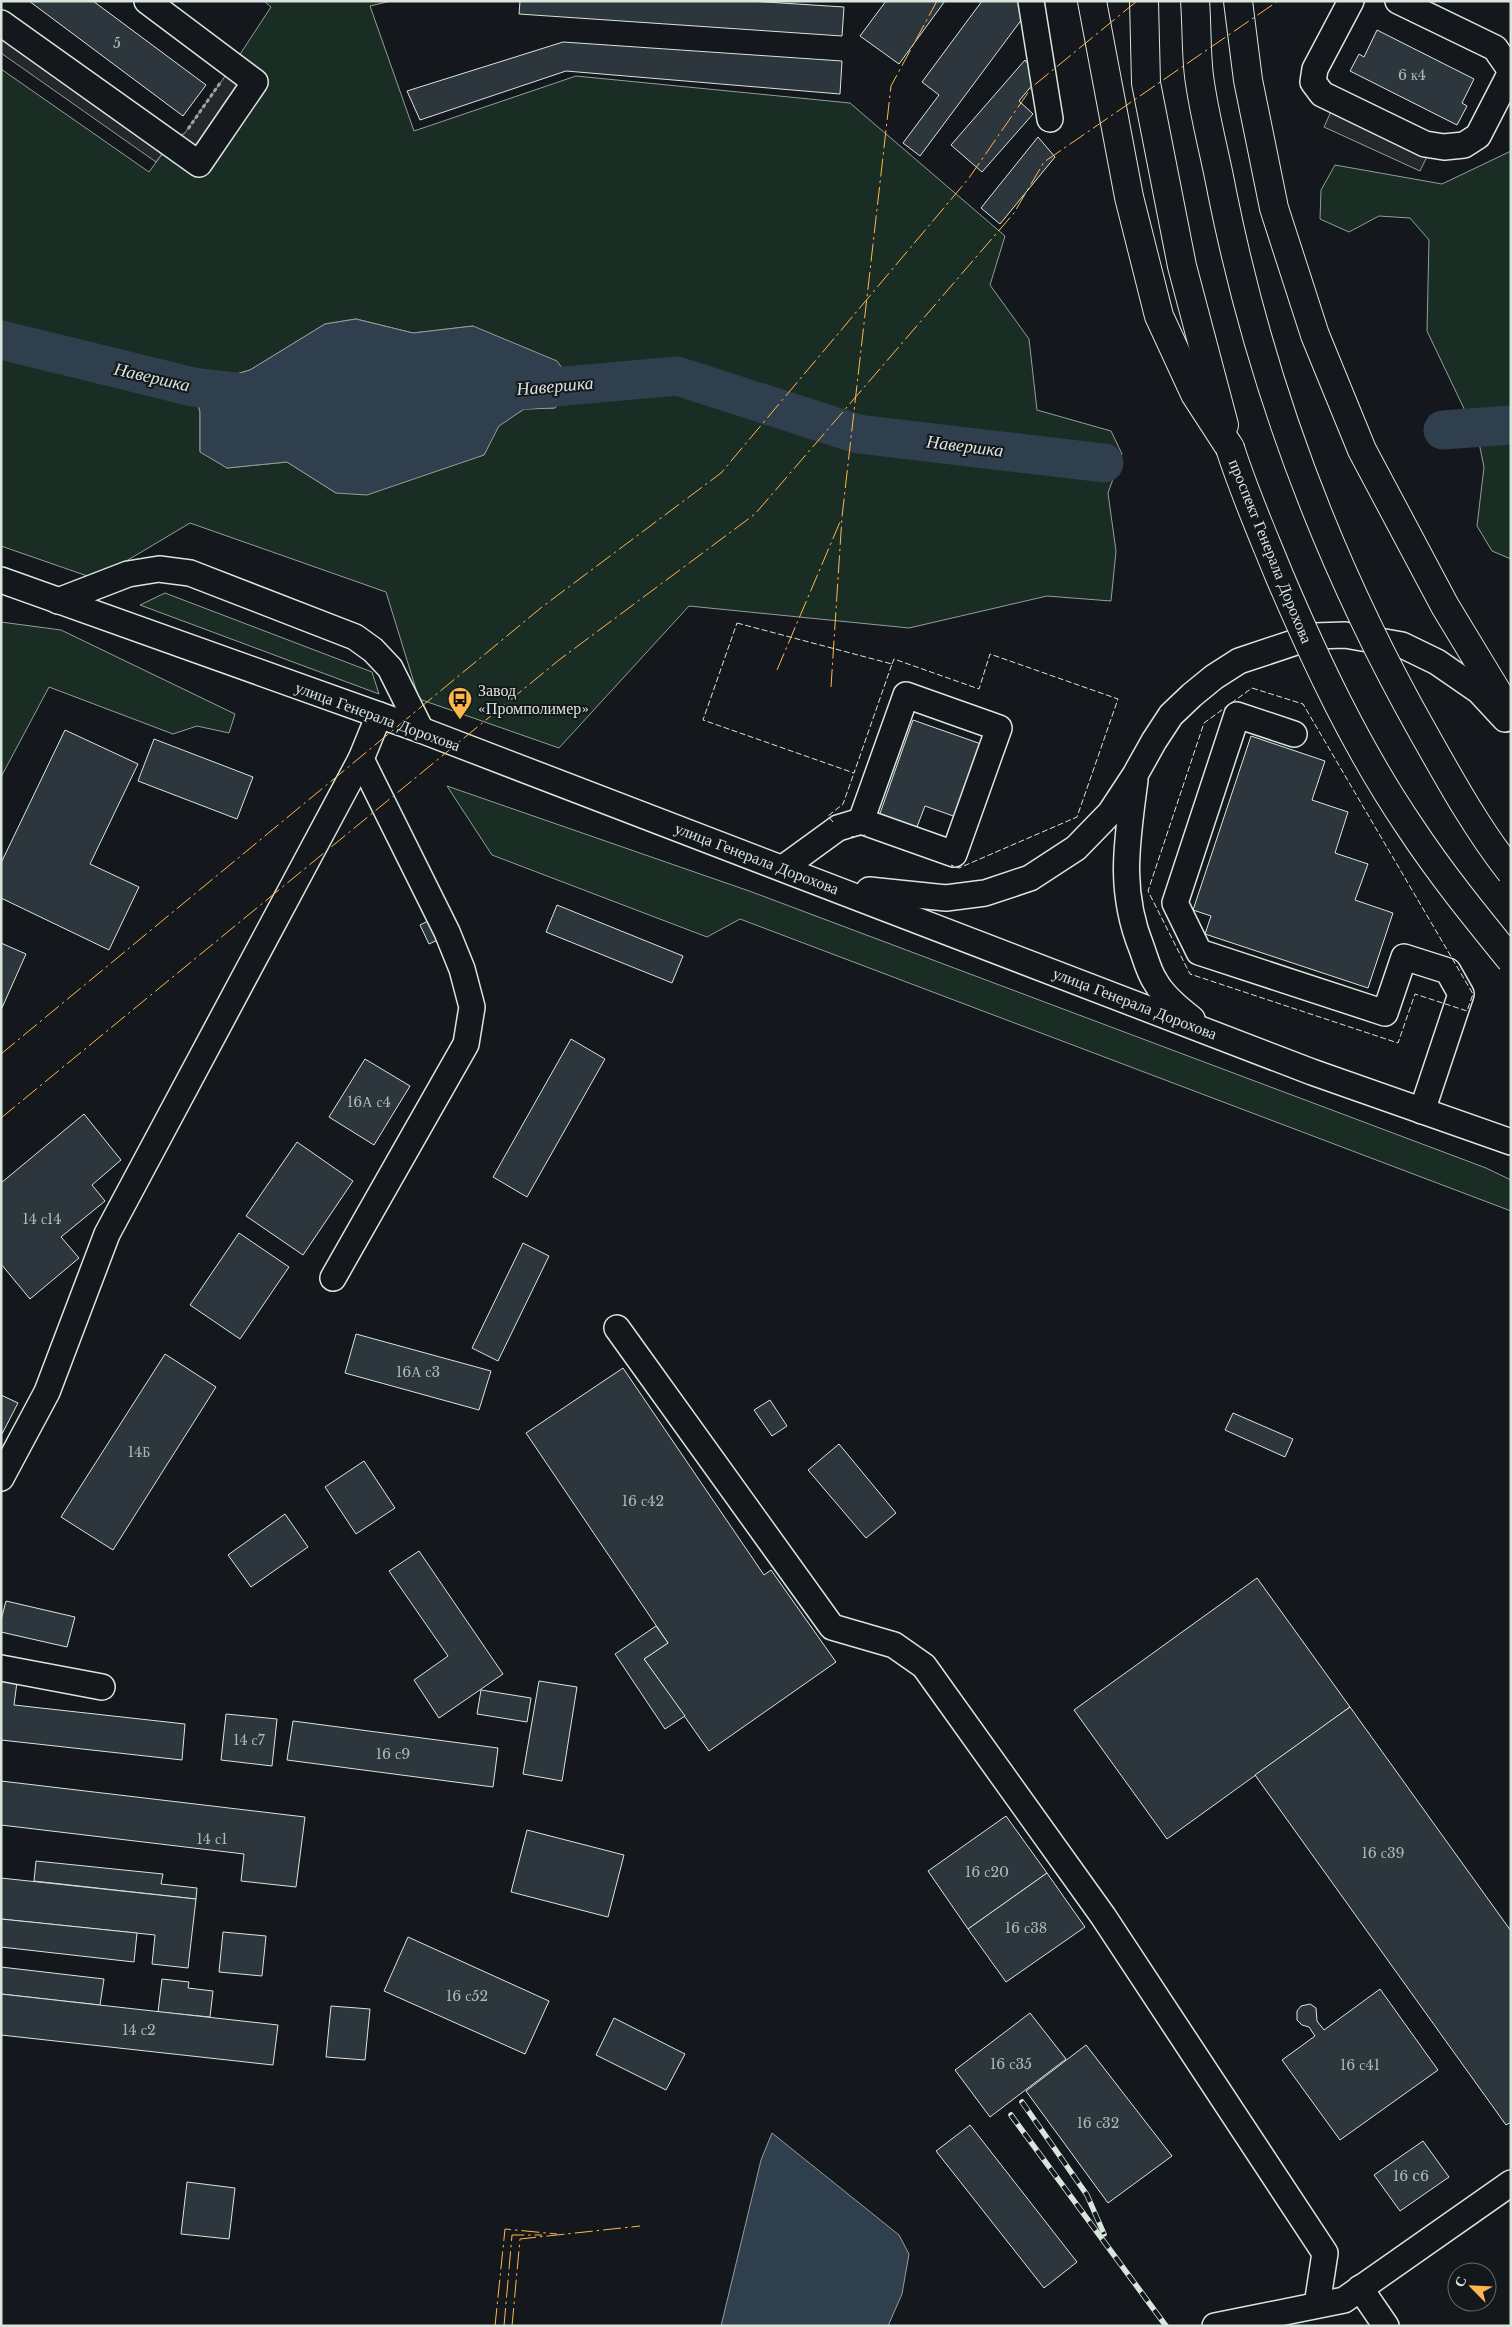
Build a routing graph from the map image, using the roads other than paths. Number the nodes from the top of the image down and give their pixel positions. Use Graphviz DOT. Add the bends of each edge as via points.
graph roads {
  1 [pos="147,1"];
  2 [pos="1031,1"];
  3 [pos="1092,1"];
  4 [pos="1144,1"];
  5 [pos="1195,1"];
  6 [pos="1238,1"];
  7 [pos="1351,1"];
  8 [pos="1398,1"];
  9 [pos="1,23"];
  10 [pos="1511,72"];
  11 [pos="1050,119"];
  12 [pos="1230,448"];
  13 [pos="1,580"];
  14 [pos="58,601"];
  15 [pos="379,715"];
  16 [pos="1511,715"];
  17 [pos="1511,725"];
  18 [pos="421,730"];
  19 [pos="1294,734"];
  20 [pos="361,759"];
  21 [pos="1135,775"];
  22 [pos="861,821"];
  23 [pos="783,868"];
  24 [pos="1511,872"];
  25 [pos="822,882"];
  26 [pos="1511,960"];
  27 [pos="1208,1031"];
  28 [pos="1422,1111"];
  29 [pos="1511,1142"];
  30 [pos="333,1278"];
  31 [pos="617,1328"];
  32 [pos="1,1478"];
  33 [pos="1,1668"];
  34 [pos="102,1688"];
  35 [pos="1511,2183"];
  36 [pos="1360,2288"];
  37 [pos="1317,2306"];
  38 [pos="1215,2326"];
  39 [pos="1386,2326"];
  1 -- 9 [label="street" via="255,82 198,164"];
  2 -- 11 [label="street"];
  3 -- 12 [label="main road" via="1129,197 1159,316 1195,394"];
  4 -- 12 [label="main road, проспект Генерала Дорохова" via="1146,82 1182,266"];
  5 -- 24 [label="main road, bridge" via="1199,77 1231,236 1261,355 1298,466 1402,696 1458,793"];
  6 -- 16 [label="main road" via="1248,80 1274,208 1315,336 1362,450 1445,606"];
  7 -- 10 [label="street" via="1315,69 1313,82 1322,94 1425,144 1444,148 1464,145 1478,136"];
  8 -- 10 [label="street" via="1496,48"];
  12 -- 26 [label="main road, проспект Генерала Дорохова, bridge" via="1242,487 1302,630 1348,724 1409,826 1456,892"];
  13 -- 14 [label="street, улица Генерала Дорохова"];
  14 -- 15 [label="street, улица Генерала Дорохова"];
  14 -- 18 [label="street" via="128,574 159,569 190,573 355,637 390,668"];
  15 -- 18 [label="street, улица Генерала Дорохова"];
  15 -- 20 [label="street"];
  17 -- 21 [label="street" via="1479,691 1437,662 1402,645 1345,635 1314,636 1239,661 1214,677 1172,715"];
  18 -- 23 [label="street, улица Генерала Дорохова"];
  19 -- 28 [label="street" via="1237,715 1175,903 1199,952 1385,1013 1404,957 1448,971 1461,994"];
  20 -- 30 [label="street" via="447,932 462,969 472,1007 466,1044"];
  20 -- 32 [label="street" via="107,1234 48,1392"];
  21 -- 25 [label="street" via="1110,813 1076,848 1030,878 994,890 946,898 888,894"];
  21 -- 27 [label="street" via="1126,876 1132,923 1155,982 1176,1006"];
  22 -- 22 [label="street" via="954,854 999,728 906,695"];
  22 -- 23 [label="street" via="838,828"];
  23 -- 25 [label="street, улица Генерала Дорохова"];
  25 -- 27 [label="street, улица Генерала Дорохова"];
  27 -- 28 [label="street, улица Генерала Дорохова"];
  28 -- 29 [label="street, улица Генерала Дорохова"];
  31 -- 37 [label="street" via="832,1627 894,1644 924,1666 1103,1916 1325,2253"];
  33 -- 34 [label="street"];
  35 -- 36 [label="street"];
  36 -- 37 [label="street" via="1344,2300"];
  36 -- 39 [label="street"];
  37 -- 38 [label="street"];
}
